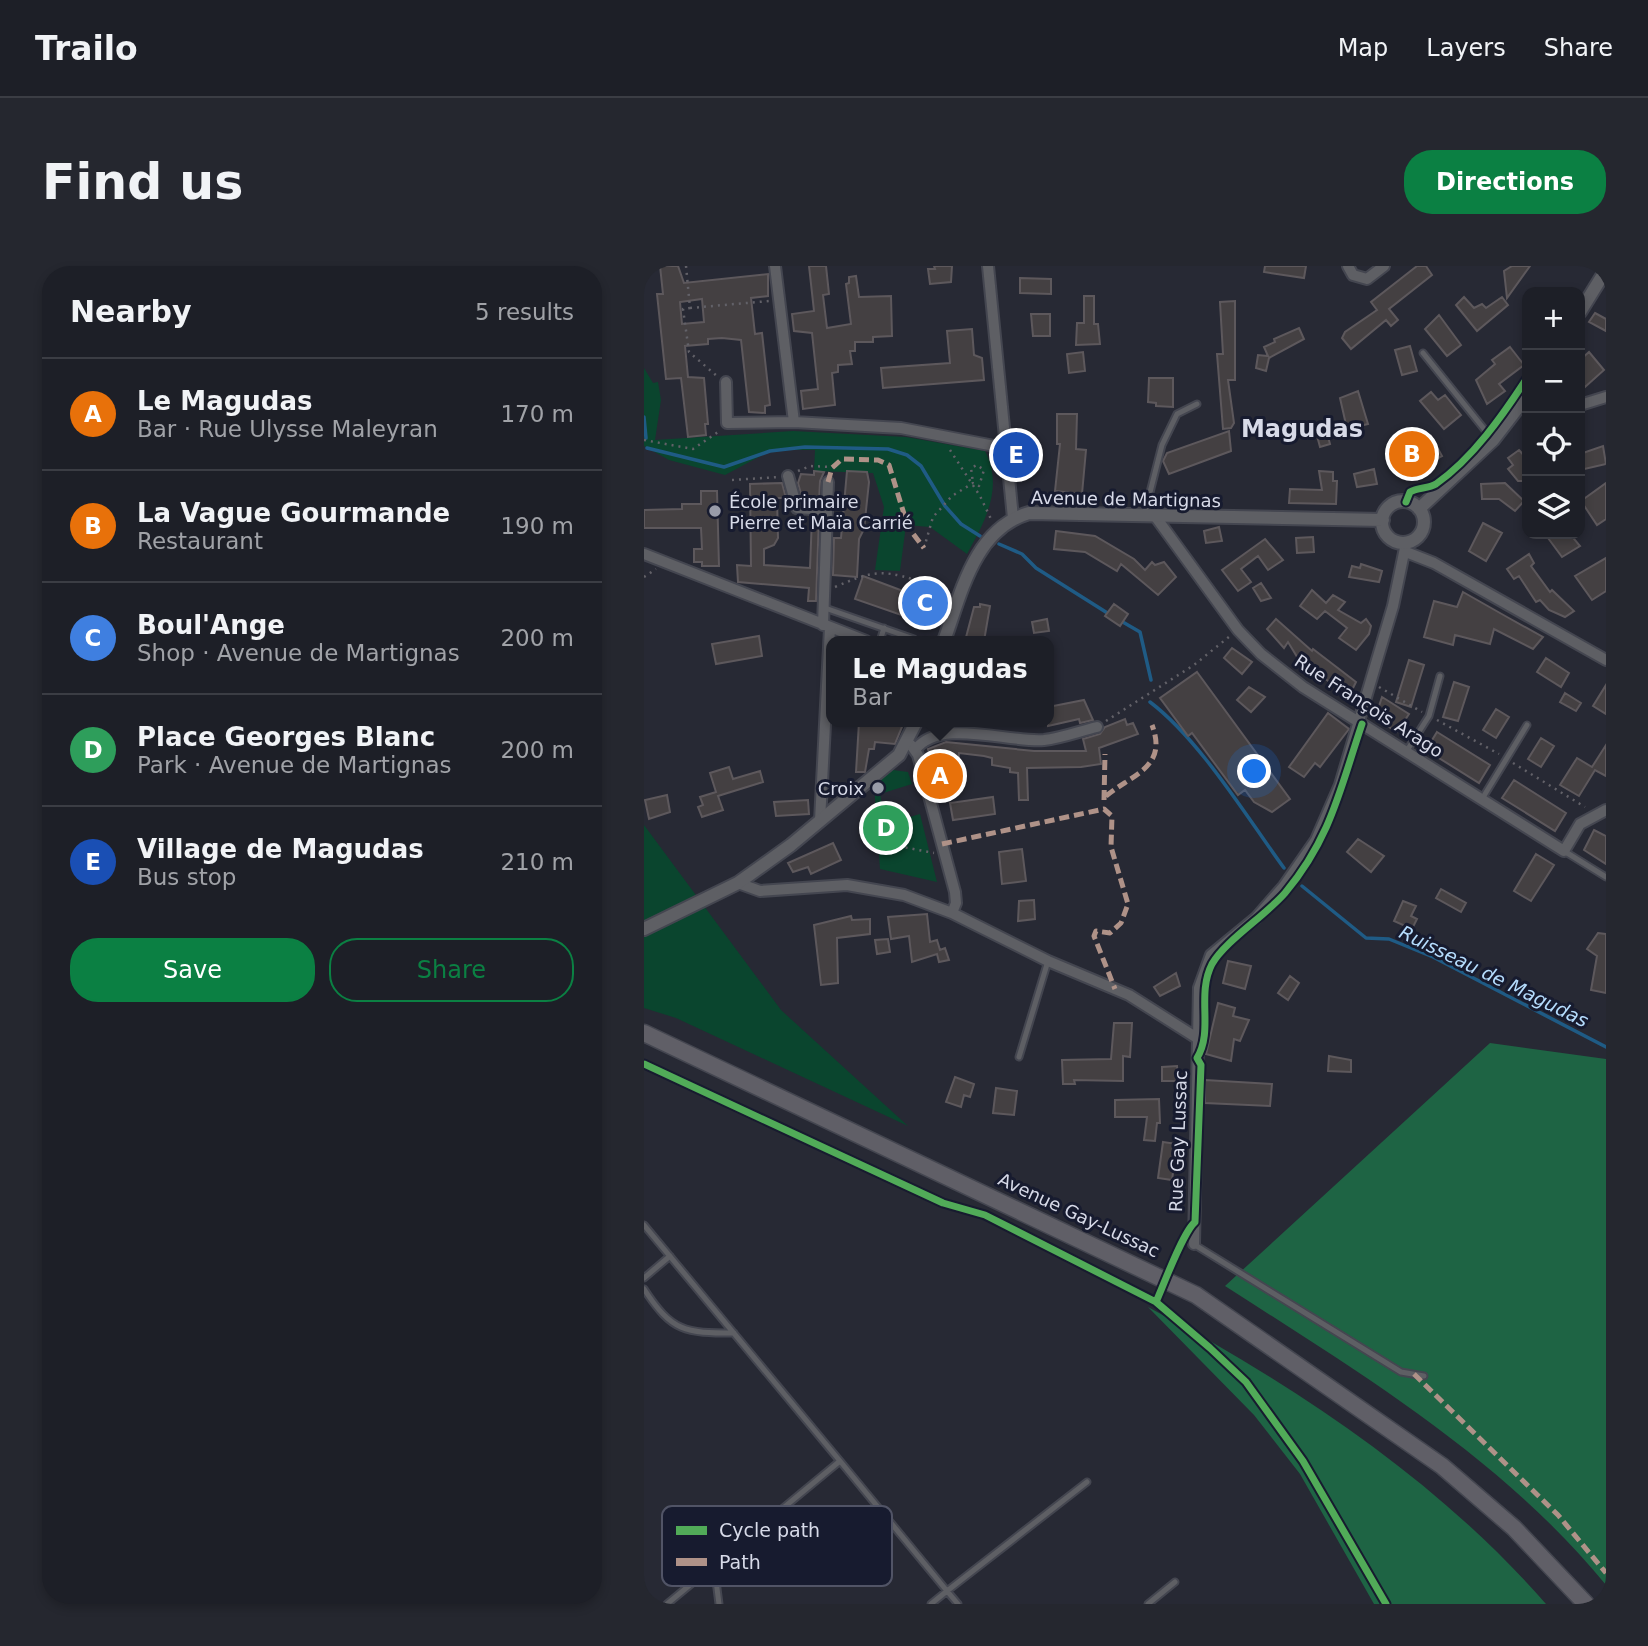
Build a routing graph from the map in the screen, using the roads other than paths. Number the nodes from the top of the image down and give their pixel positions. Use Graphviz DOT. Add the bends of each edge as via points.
graph roads {
  1 [pos="775,266"];
  2 [pos="988,266"];
  3 [pos="1348,266"];
  4 [pos="1384,266"];
  5 [pos="1606,270"];
  6 [pos="1585,304"];
  7 [pos="1423,353"];
  8 [pos="726,382"];
  9 [pos="1606,397"];
  10 [pos="1585,403"];
  11 [pos="1197,404"];
  12 [pos="1522,414"];
  13 [pos="794,422"];
  14 [pos="1493,440"];
  15 [pos="1004,447"];
  16 [pos="788,476"];
  17 [pos="828,482"];
  18 [pos="1419,509"];
  19 [pos="827,510"];
  20 [pos="1149,516"];
  21 [pos="1013,517"];
  22 [pos="1383,520"];
  23 [pos="1406,547"];
  24 [pos="644,554"];
  25 [pos="825,608"];
  26 [pos="827,626"];
  27 [pos="884,628"];
  28 [pos="827,636"];
  29 [pos="853,636"];
  30 [pos="882,636"];
  31 [pos="906,636"];
  32 [pos="946,636"];
  33 [pos="826,654"];
  34 [pos="1606,660"];
  35 [pos="1440,676"];
  36 [pos="1359,722"];
  37 [pos="1527,725"];
  38 [pos="915,727"];
  39 [pos="1097,727"];
  40 [pos="911,747"];
  41 [pos="1406,752"];
  42 [pos="1482,799"];
  43 [pos="1602,812"];
  44 [pos="820,821"];
  45 [pos="1564,851"];
  46 [pos="1606,877"];
  47 [pos="738,883"];
  48 [pos="952,913"];
  49 [pos="644,929"];
  50 [pos="1048,961"];
  51 [pos="644,1033"];
  52 [pos="1197,1038"];
  53 [pos="1019,1057"];
  54 [pos="644,1225"];
  55 [pos="1194,1244"];
  56 [pos="670,1256"];
  57 [pos="644,1278"];
  58 [pos="644,1289"];
  59 [pos="734,1334"];
  60 [pos="1424,1376"];
  61 [pos="841,1461"];
  62 [pos="1087,1482"];
  63 [pos="786,1506"];
  64 [pos="878,1506"];
  65 [pos="892,1524"];
  66 [pos="1175,1582"];
  67 [pos="689,1586"];
  68 [pos="717,1586"];
  69 [pos="947,1591"];
  70 [pos="667,1604"];
  71 [pos="719,1604"];
  72 [pos="931,1604"];
  73 [pos="958,1604"];
  74 [pos="1148,1604"];
  75 [pos="1586,1604"];
  1 -- 13 [label="street"];
  2 -- 15 [label="street"];
  3 -- 4 [label="street" via="1353,275 1367,279"];
  5 -- 6 [label="street"];
  7 -- 14 [label="lane"];
  8 -- 13 [label="street" via="727,423"];
  9 -- 10 [label="street"];
  11 -- 20 [label="lane" via="1177,414 1162,445"];
  12 -- 14 [label="street"];
  13 -- 15 [label="street" via="901,428"];
  14 -- 18 [label="street"];
  15 -- 21 [label="street"];
  16 -- 19 [label="street" via="797,508"];
  17 -- 19 [label="street"];
  18 -- 22 [label="street" via="1408,502 1394,504"];
  18 -- 23 [label="street" via="1424,520 1422,533"];
  19 -- 25 [label="street"];
  20 -- 21 [label="street, Avenue de Martignas" via="1045,512"];
  20 -- 22 [label="street, Avenue de Martignas"];
  20 -- 36 [label="street, Rue François Arago" via="1261,654"];
  21 -- 32 [label="street, Avenue de Martignas" via="996,531 970,569"];
  22 -- 23 [label="street" via="1389,537"];
  23 -- 34 [label="street"];
  23 -- 36 [label="street, Rue Gay Lussac"];
  24 -- 26 [label="street"];
  25 -- 26 [label="street"];
  25 -- 27 [label="lane"];
  26 -- 28 [label="street"];
  26 -- 29 [label="street"];
  27 -- 30 [label="lane"];
  27 -- 31 [label="lane"];
  33 -- 44 [label="street"];
  35 -- 41 [label="lane" via="1429,716"];
  36 -- 41 [label="street, Rue François Arago"];
  36 -- 52 [label="street, Rue Gay Lussac" via="1340,785 1316,840 1256,918 1211,955 1199,988"];
  37 -- 42 [label="lane"];
  38 -- 40 [label="street"];
  39 -- 40 [label="street" via="1044,740 940,733"];
  40 -- 44 [label="street"];
  40 -- 48 [label="street" via="955,892"];
  41 -- 42 [label="street, Rue François Arago"];
  42 -- 45 [label="street, Rue François Arago"];
  43 -- 45 [label="street" via="1580,824"];
  44 -- 47 [label="street"];
  45 -- 46 [label="lane, Rue François Arago"];
  47 -- 48 [label="street" via="760,891 824,885 868,888 904,895"];
  47 -- 49 [label="street"];
  48 -- 50 [label="street"];
  50 -- 52 [label="street" via="1129,995"];
  50 -- 53 [label="lane"];
  51 -- 75 [label="main road, Avenue Gay-Lussac" via="1196,1295 1442,1466 1514,1528"];
  52 -- 55 [label="street, Rue Gay Lussac"];
  54 -- 56 [label="lane"];
  55 -- 60 [label="lane" via="1401,1372"];
  56 -- 57 [label="lane"];
  56 -- 59 [label="lane"];
  58 -- 59 [label="lane" via="671,1322 690,1333"];
  59 -- 61 [label="lane"];
  61 -- 63 [label="lane"];
  61 -- 64 [label="lane"];
  62 -- 69 [label="lane"];
  65 -- 69 [label="lane"];
  66 -- 74 [label="lane"];
  67 -- 70 [label="lane"];
  68 -- 71 [label="lane"];
  69 -- 72 [label="lane"];
  69 -- 73 [label="lane"];
}
